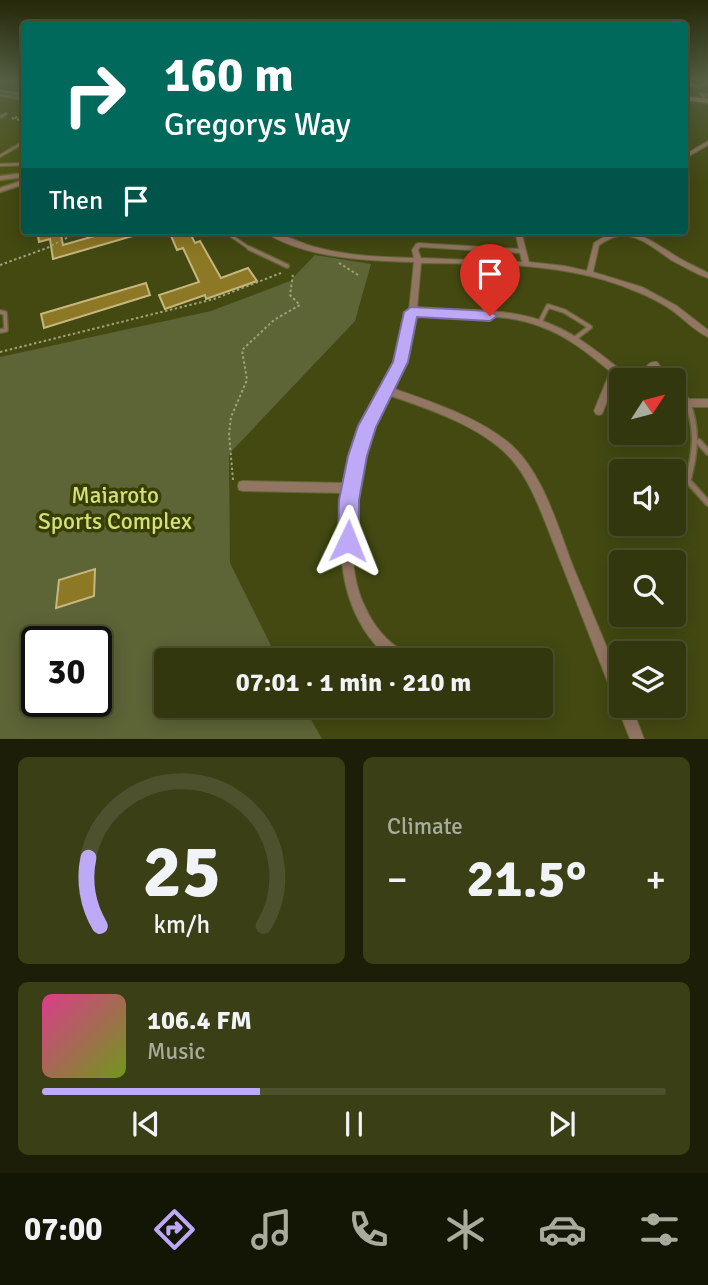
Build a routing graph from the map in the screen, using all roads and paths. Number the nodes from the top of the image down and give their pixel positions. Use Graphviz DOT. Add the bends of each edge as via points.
graph roads {
  1 [pos="21,115"];
  2 [pos="7,116"];
  3 [pos="0,117"];
  4 [pos="14,119"];
  5 [pos="21,120"];
  6 [pos="708,143"];
  7 [pos="21,144"];
  8 [pos="0,156"];
  9 [pos="688,156"];
  10 [pos="21,164"];
  11 [pos="0,165"];
  12 [pos="21,175"];
  13 [pos="0,178"];
  14 [pos="21,185"];
  15 [pos="0,191"];
  16 [pos="72,235"];
  17 [pos="230,235"];
  18 [pos="275,235"];
  19 [pos="519,235"];
  20 [pos="609,235"];
  21 [pos="630,235"];
  22 [pos="522,251"];
  23 [pos="332,260"];
  24 [pos="418,261"];
  25 [pos="526,264"];
  26 [pos="0,265"];
  27 [pos="287,267"];
  28 [pos="354,272"];
  29 [pos="590,272"];
  30 [pos="282,273"];
  31 [pos="293,274"];
  32 [pos="348,275"];
  33 [pos="358,275"];
  34 [pos="484,276"];
  35 [pos="708,276"];
  36 [pos="0,312"];
  37 [pos="411,312"];
  38 [pos="490,316"];
  39 [pos="540,322"];
  40 [pos="0,331"];
  41 [pos="708,334"];
  42 [pos="573,340"];
  43 [pos="0,352"];
  44 [pos="612,368"];
  45 [pos="609,385"];
  46 [pos="386,390"];
  47 [pos="687,403"];
  48 [pos="708,403"];
  49 [pos="599,411"];
  50 [pos="698,441"];
  51 [pos="708,452"];
  52 [pos="243,486"];
  53 [pos="351,488"];
  54 [pos="708,503"];
  55 [pos="387,648"];
  56 [pos="609,669"];
  57 [pos="629,718"];
  58 [pos="637,739"];
  1 -- 4 [label="path"];
  2 -- 3 [label="lane"];
  2 -- 4 [label="path"];
  4 -- 5 [label="path"];
  6 -- 9 [label="street"];
  7 -- 8 [label="lane"];
  10 -- 11 [label="lane"];
  12 -- 13 [label="street"];
  14 -- 15 [label="street"];
  16 -- 26 [label="path"];
  17 -- 27 [label="lane"];
  18 -- 24 [label="street" via="329,254"];
  19 -- 22 [label="street"];
  20 -- 29 [label="street" via="596,244"];
  21 -- 35 [label="street" via="650,241"];
  22 -- 24 [label="street" via="418,245"];
  22 -- 25 [label="street"];
  23 -- 28 [label="path"];
  24 -- 25 [label="street"];
  24 -- 37 [label="street"];
  25 -- 29 [label="street"];
  28 -- 32 [label="path"];
  28 -- 33 [label="path"];
  29 -- 41 [label="street" via="650,295"];
  30 -- 43 [label="path" via="214,299"];
  31 -- 52 [label="path" via="290,295 300,305 274,320 242,350 247,380 229,434 233,480"];
  34 -- 38 [label="lane"];
  36 -- 40 [label="lane" via="5,313 6,330"];
  37 -- 38 [label="street"];
  37 -- 46 [label="street" via="400,362"];
  38 -- 39 [label="street"];
  39 -- 42 [label="street"];
  39 -- 42 [label="lane" via="548,306 583,321 590,327"];
  42 -- 44 [label="street"];
  45 -- 49 [label="street"];
  46 -- 53 [label="street" via="367,426"];
  46 -- 56 [label="street" via="489,435 517,459 549,520"];
  47 -- 48 [label="street"];
  47 -- 50 [label="lane"];
  50 -- 51 [label="lane"];
  50 -- 54 [label="lane" via="688,481"];
  52 -- 53 [label="street"];
  53 -- 55 [label="street" via="348,562 355,600 367,625"];
  57 -- 58 [label="street"];
}
